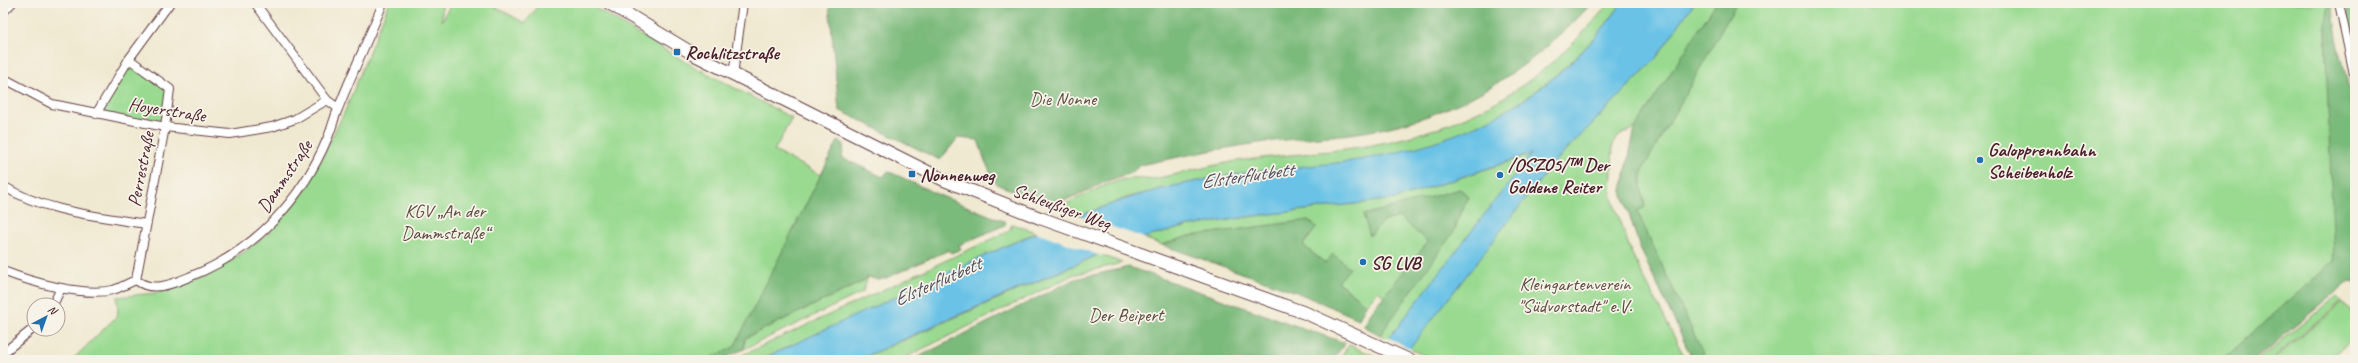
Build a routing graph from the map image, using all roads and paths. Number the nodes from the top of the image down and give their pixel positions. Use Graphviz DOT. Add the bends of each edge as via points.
graph roads {
  1 [pos="12,3"];
  2 [pos="170,3"];
  3 [pos="256,3"];
  4 [pos="384,3"];
  5 [pos="609,3"];
  6 [pos="2339,3"];
  7 [pos="743,7"];
  8 [pos="3,12"];
  9 [pos="129,59"];
  10 [pos="733,75"];
  11 [pos="3,78"];
  12 [pos="2355,79"];
  13 [pos="327,100"];
  14 [pos="338,108"];
  15 [pos="96,114"];
  16 [pos="165,127"];
  17 [pos="3,186"];
  18 [pos="146,224"];
  19 [pos="3,271"];
  20 [pos="136,280"];
  21 [pos="61,288"];
  22 [pos="57,297"];
  23 [pos="26,334"];
  24 [pos="3,353"];
  25 [pos="1409,360"];
  1 -- 8 [label="street"];
  2 -- 9 [label="street"];
  3 -- 13 [label="street"];
  4 -- 14 [label="street, Dammstraße"];
  5 -- 10 [label="main road, Schleußiger Weg"];
  6 -- 12 [label="street"];
  7 -- 10 [label="street"];
  9 -- 15 [label="street"];
  9 -- 16 [label="street, Perrestraße" via="170,89"];
  10 -- 25 [label="main road, Schleußiger Weg" via="944,180 1040,218 1295,309"];
  11 -- 15 [label="street, Hoyerstraße" via="52,104"];
  13 -- 14 [label="street"];
  13 -- 16 [label="street, Hoyerstraße" via="295,119 247,132 230,134"];
  14 -- 20 [label="street, Dammstraße" via="328,137 311,172 282,213 260,236 230,258 177,282 153,288 142,286"];
  15 -- 16 [label="street, Hoyerstraße"];
  16 -- 18 [label="street, Perrestraße"];
  17 -- 18 [label="street" via="52,208"];
  18 -- 20 [label="street, Perrestraße"];
  19 -- 21 [label="street"];
  20 -- 21 [label="street" via="112,290"];
  21 -- 22 [label="street"];
  23 -- 24 [label="street"];
}
